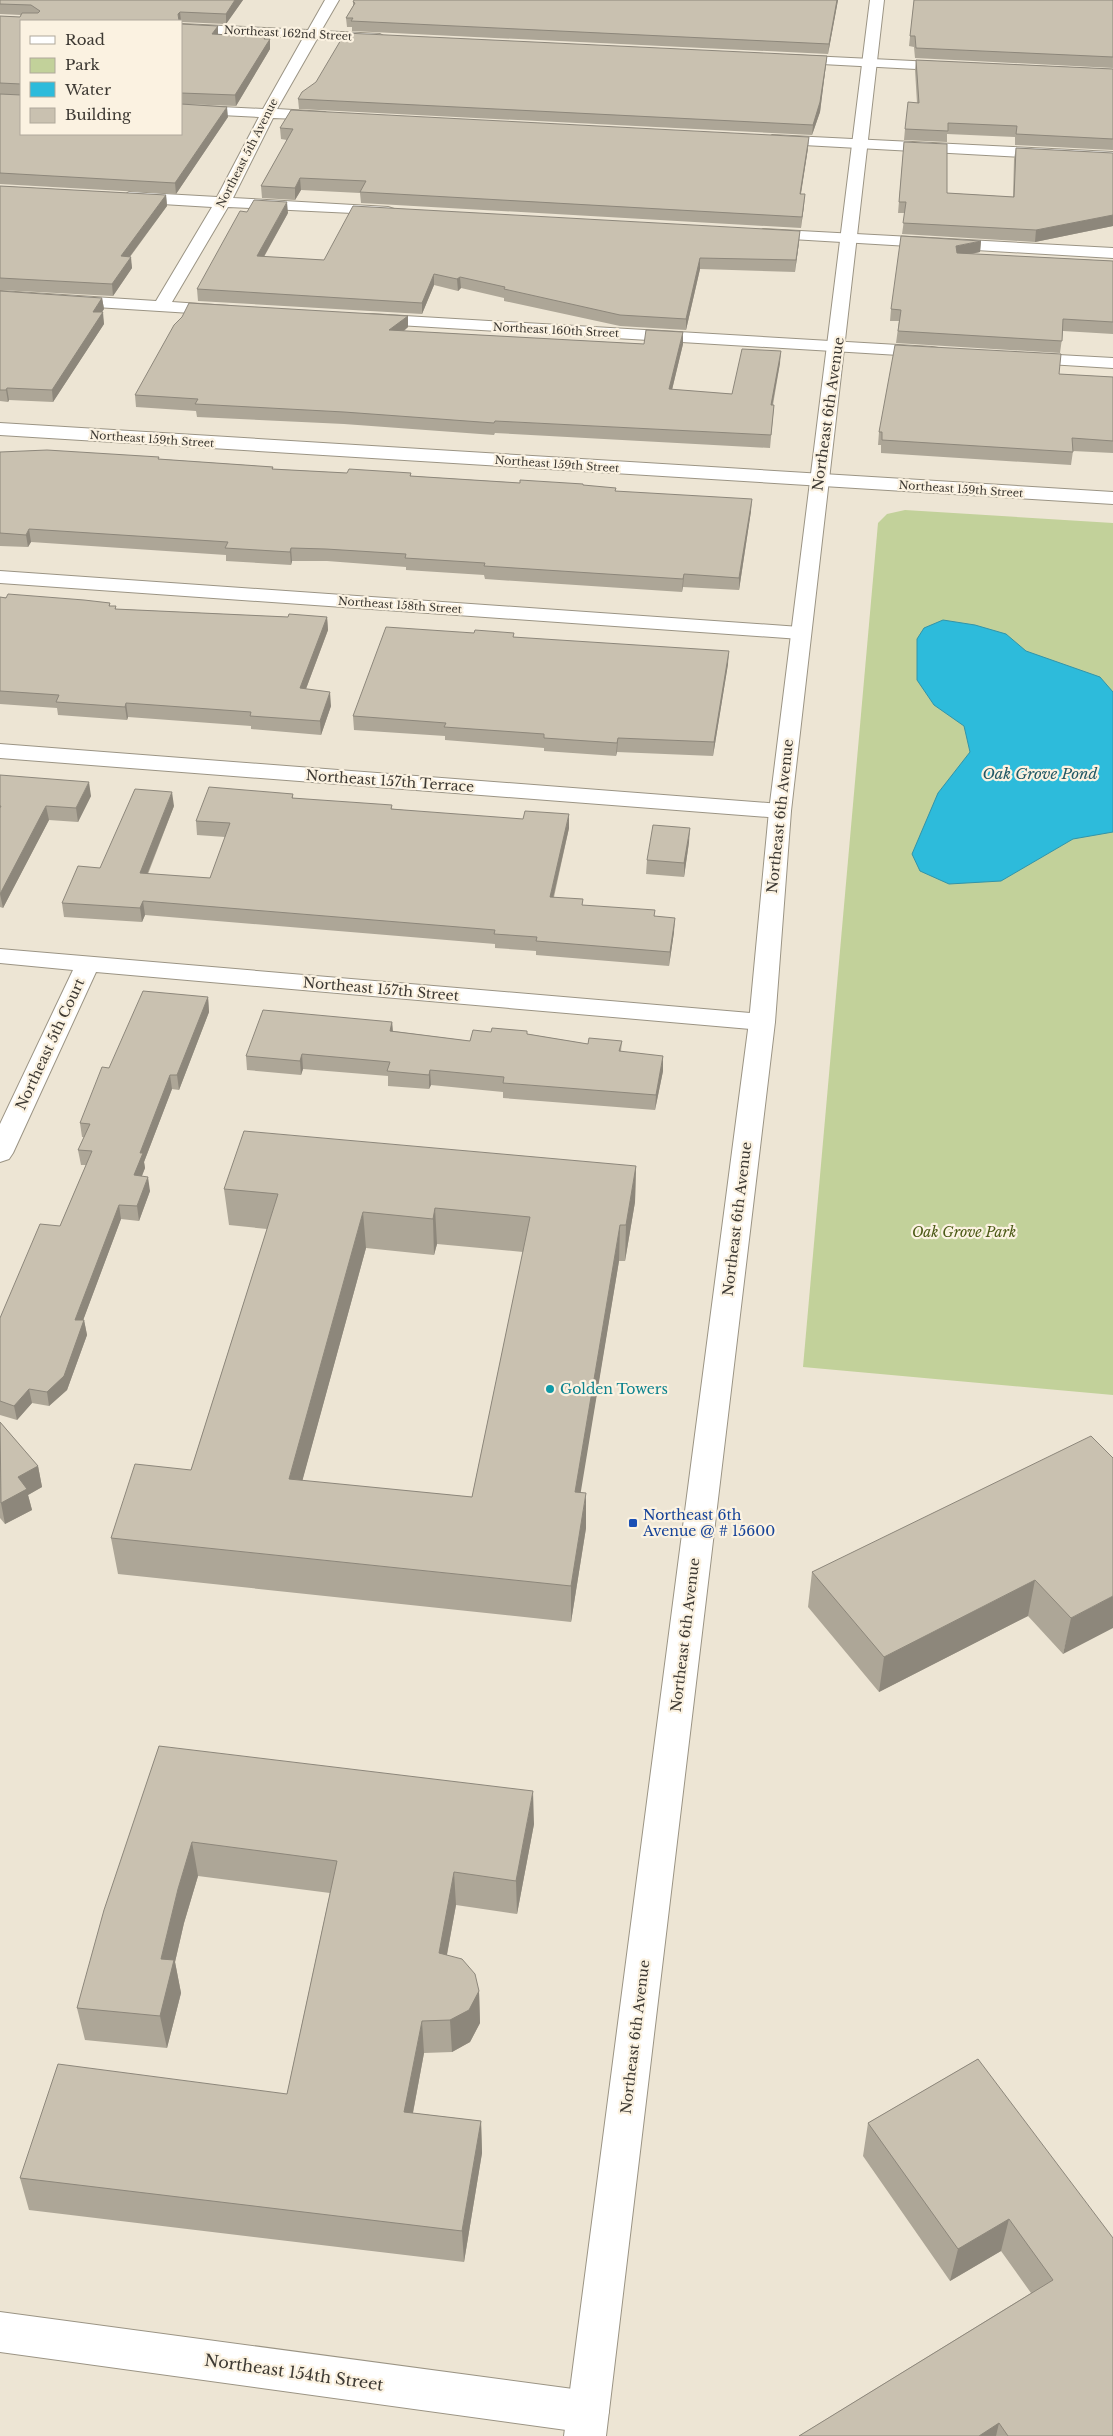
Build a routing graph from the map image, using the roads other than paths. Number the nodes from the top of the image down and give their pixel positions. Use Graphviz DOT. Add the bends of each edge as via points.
graph roads {
  1 [pos="332,0"];
  2 [pos="877,0"];
  3 [pos="182,28"];
  4 [pos="312,34"];
  5 [pos="392,38"];
  6 [pos="770,58"];
  7 [pos="870,63"];
  8 [pos="967,67"];
  9 [pos="182,108"];
  10 [pos="268,113"];
  11 [pos="337,117"];
  12 [pos="762,139"];
  13 [pos="861,144"];
  14 [pos="1113,157"];
  15 [pos="116,196"];
  16 [pos="223,202"];
  17 [pos="402,213"];
  18 [pos="750,234"];
  19 [pos="850,239"];
  20 [pos="1113,253"];
  21 [pos="0,296"];
  22 [pos="161,306"];
  23 [pos="240,311"];
  24 [pos="350,317"];
  25 [pos="838,347"];
  26 [pos="946,353"];
  27 [pos="1005,356"];
  28 [pos="1113,363"];
  29 [pos="0,429"];
  30 [pos="818,480"];
  31 [pos="1113,498"];
  32 [pos="0,577"];
  33 [pos="800,633"];
  34 [pos="0,751"];
  35 [pos="780,811"];
  36 [pos="0,956"];
  37 [pos="88,963"];
  38 [pos="762,1022"];
  39 [pos="0,1153"];
  40 [pos="0,2332"];
  41 [pos="586,2424"];
  1 -- 4 [label="street, Northeast 5th Avenue"];
  2 -- 7 [label="street, Northeast 6th Avenue"];
  3 -- 4 [label="street, Northeast 162nd Street"];
  4 -- 5 [label="street, Northeast 162nd Street"];
  4 -- 10 [label="street, Northeast 5th Avenue"];
  6 -- 7 [label="street"];
  7 -- 8 [label="street"];
  7 -- 13 [label="street, Northeast 6th Avenue"];
  9 -- 10 [label="street"];
  10 -- 11 [label="street"];
  10 -- 16 [label="street, Northeast 5th Avenue"];
  12 -- 13 [label="street"];
  13 -- 14 [label="street"];
  13 -- 19 [label="street, Northeast 6th Avenue"];
  15 -- 16 [label="street"];
  16 -- 17 [label="street"];
  16 -- 22 [label="street, Northeast 5th Avenue"];
  18 -- 19 [label="street"];
  19 -- 20 [label="street"];
  19 -- 25 [label="street, Northeast 6th Avenue"];
  21 -- 22 [label="street"];
  22 -- 23 [label="street"];
  24 -- 25 [label="street, Northeast 160th Street"];
  25 -- 26 [label="street, Northeast 160th Street"];
  25 -- 30 [label="street, Northeast 6th Avenue"];
  27 -- 28 [label="street"];
  29 -- 30 [label="street, Northeast 159th Street"];
  30 -- 31 [label="street, Northeast 159th Street"];
  30 -- 33 [label="street, Northeast 6th Avenue"];
  32 -- 33 [label="street, Northeast 158th Street"];
  33 -- 35 [label="street, Northeast 6th Avenue"];
  34 -- 35 [label="street, Northeast 157th Terrace"];
  35 -- 38 [label="street, Northeast 6th Avenue"];
  36 -- 37 [label="street, Northeast 157th Street"];
  37 -- 38 [label="street, Northeast 157th Street"];
  37 -- 39 [label="street, Northeast 5th Court"];
  38 -- 41 [label="street, Northeast 6th Avenue"];
  40 -- 41 [label="street, Northeast 154th Street"];
}
